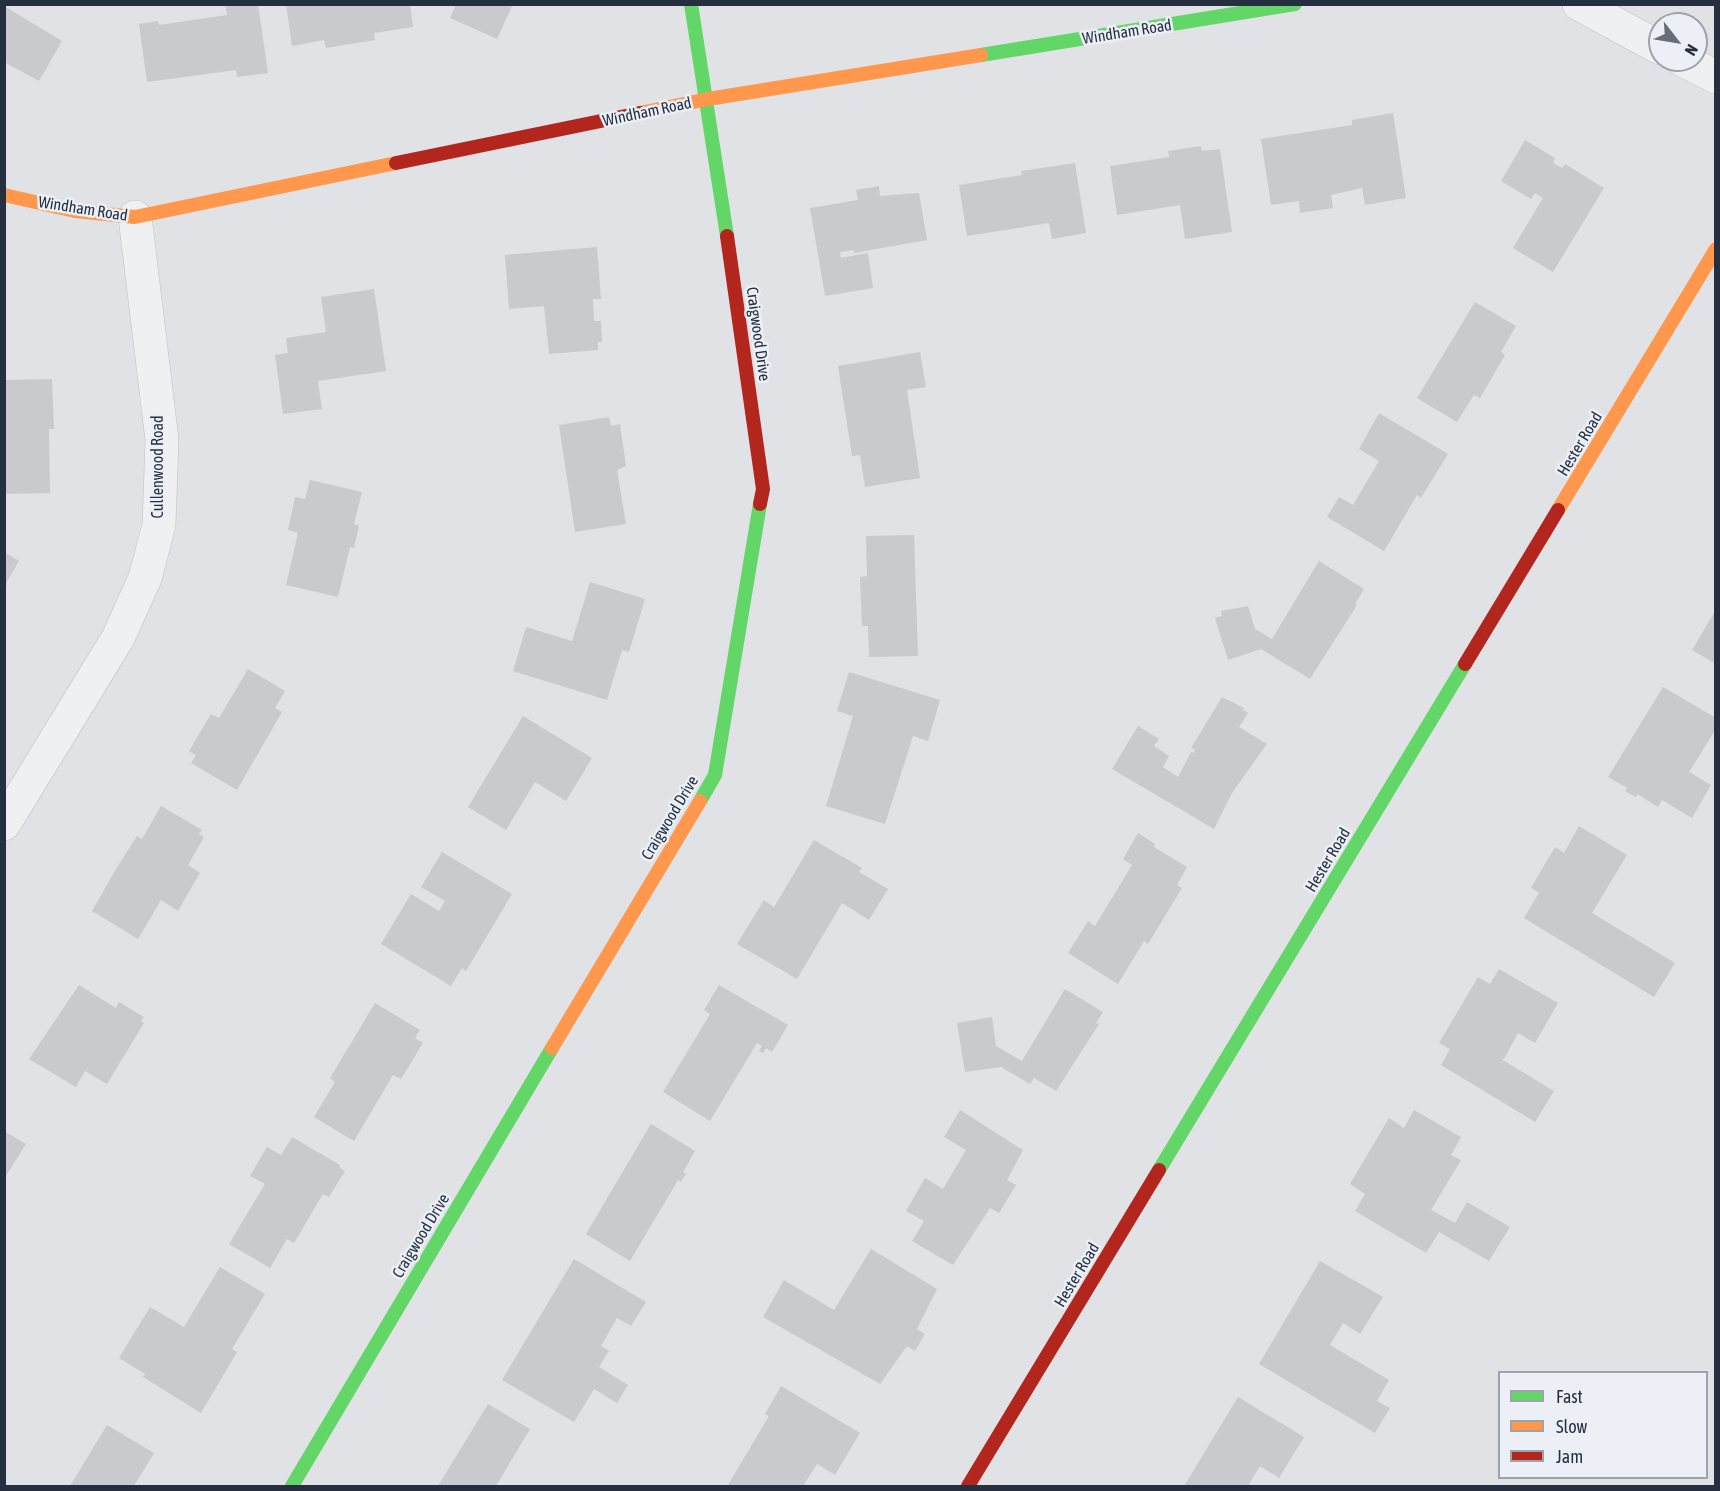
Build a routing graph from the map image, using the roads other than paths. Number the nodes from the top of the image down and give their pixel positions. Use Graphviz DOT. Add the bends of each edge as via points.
graph roads {
  1 [pos="691,4"];
  2 [pos="1295,4"];
  3 [pos="1579,4"];
  4 [pos="1648,41"];
  5 [pos="708,99"];
  6 [pos="4,195"];
  7 [pos="135,217"];
  8 [pos="1716,249"];
  9 [pos="4,824"];
  10 [pos="292,1486"];
  11 [pos="968,1486"];
  1 -- 5 [label="street, Craigwood Drive"];
  2 -- 5 [label="street, Windham Road"];
  3 -- 4 [label="street"];
  5 -- 7 [label="street, Windham Road"];
  5 -- 10 [label="street, Craigwood Drive" via="763,489 715,775"];
  6 -- 7 [label="street, Windham Road" via="75,211"];
  7 -- 9 [label="street, Cullenwood Road" via="162,440 159,525 145,578 118,638"];
  8 -- 11 [label="street, Hester Road"];
}
